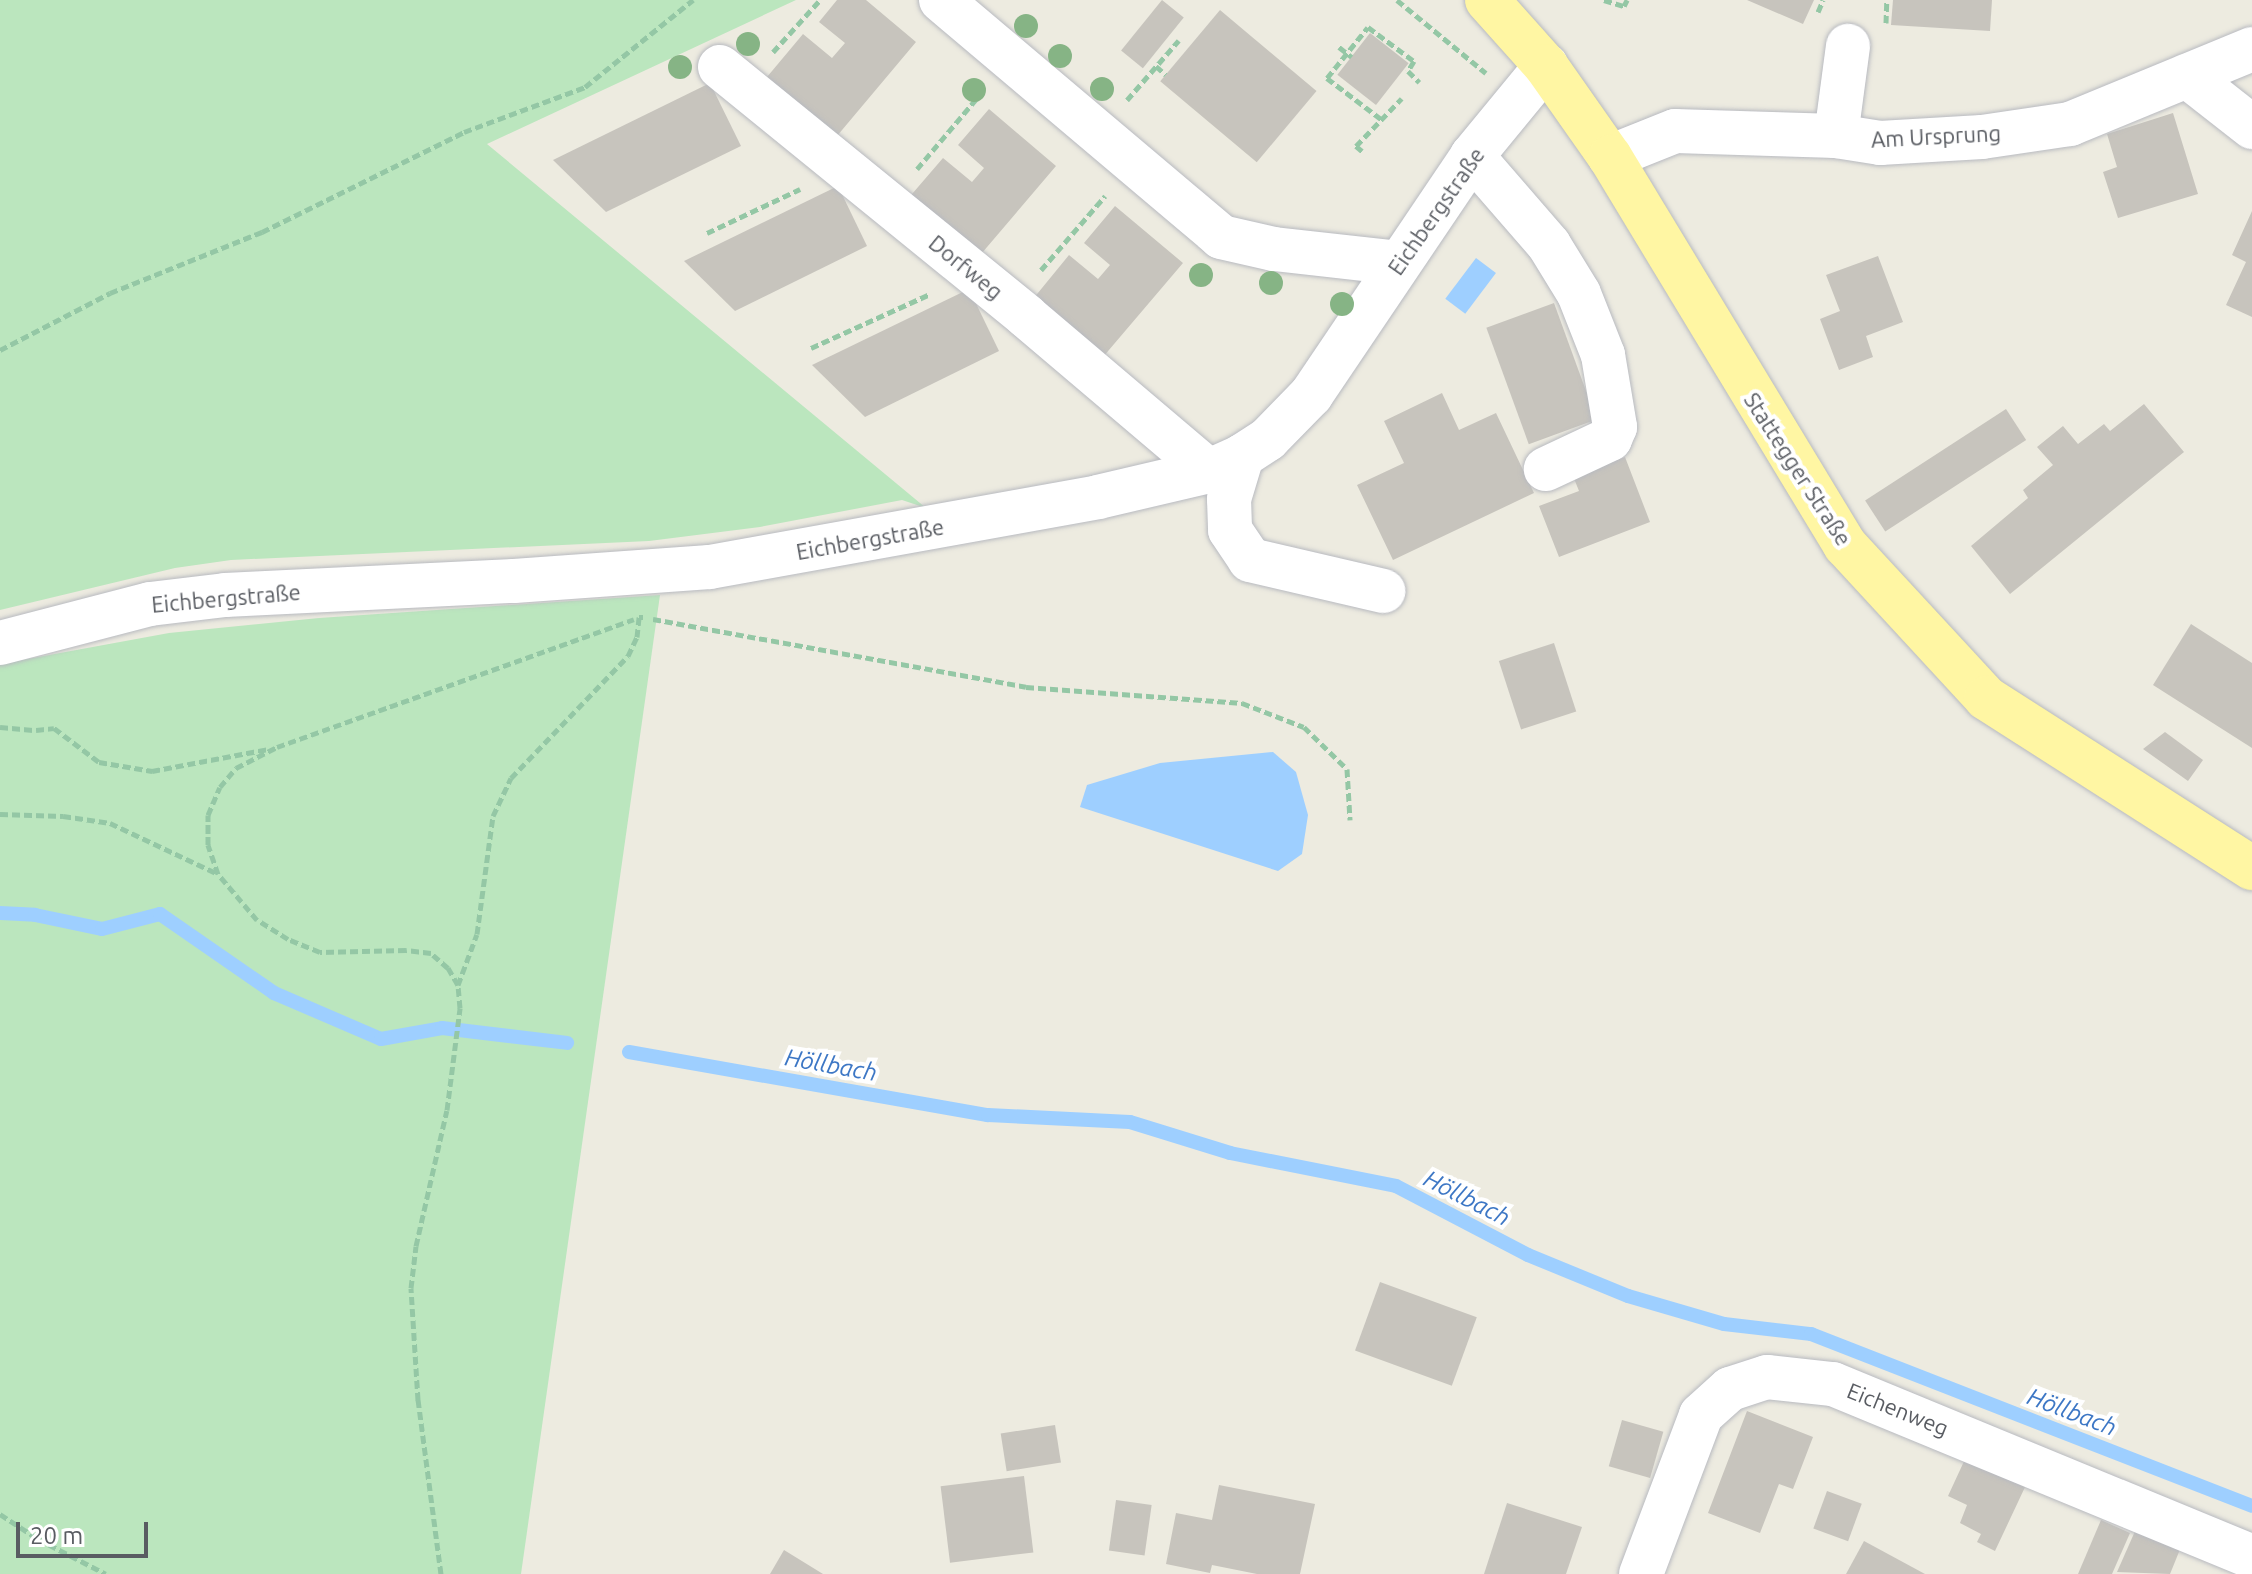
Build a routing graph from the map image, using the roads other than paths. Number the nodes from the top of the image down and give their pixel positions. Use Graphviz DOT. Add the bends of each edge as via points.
graph roads {
  1 [pos="941,0"];
  2 [pos="1487,0"];
  3 [pos="1848,46"];
  4 [pos="2252,49"];
  5 [pos="1546,66"];
  6 [pos="732,76"];
  7 [pos="2187,76"];
  8 [pos="2252,127"];
  9 [pos="1836,136"];
  10 [pos="1472,156"];
  11 [pos="1610,157"];
  12 [pos="1398,263"];
  13 [pos="1226,463"];
  14 [pos="1546,469"];
  15 [pos="1383,591"];
  16 [pos="0,643"];
  17 [pos="2252,868"];
  18 [pos="2252,1557"];
  19 [pos="1641,1574"];
  1 -- 12 [label="street" via="1221,237 1274,249"];
  2 -- 5 [label="main road, Stattegger Straße"];
  3 -- 9 [label="street"];
  4 -- 7 [label="street, Am Ursprung"];
  5 -- 10 [label="street, Eichbergstraße"];
  5 -- 11 [label="main road, Stattegger Straße"];
  6 -- 13 [label="street, Dorfweg" via="1012,304"];
  7 -- 8 [label="street"];
  7 -- 9 [label="street, Am Ursprung" via="2070,124 1982,137 1880,143"];
  9 -- 11 [label="street, Am Ursprung" via="1675,131"];
  10 -- 12 [label="street, Eichbergstraße"];
  10 -- 14 [label="street" via="1549,245 1579,294 1603,355 1615,427 1610,439"];
  11 -- 17 [label="main road, Stattegger Straße" via="1845,545 1986,698"];
  12 -- 13 [label="street, Eichbergstraße" via="1311,395 1268,439"];
  13 -- 15 [label="street" via="1230,530 1250,560"];
  13 -- 16 [label="street, Eichbergstraße" via="1098,497 710,567 225,595 150,604"];
  18 -- 19 [label="street, Eichenweg" via="1833,1384 1767,1377 1730,1389 1701,1415"];
}
